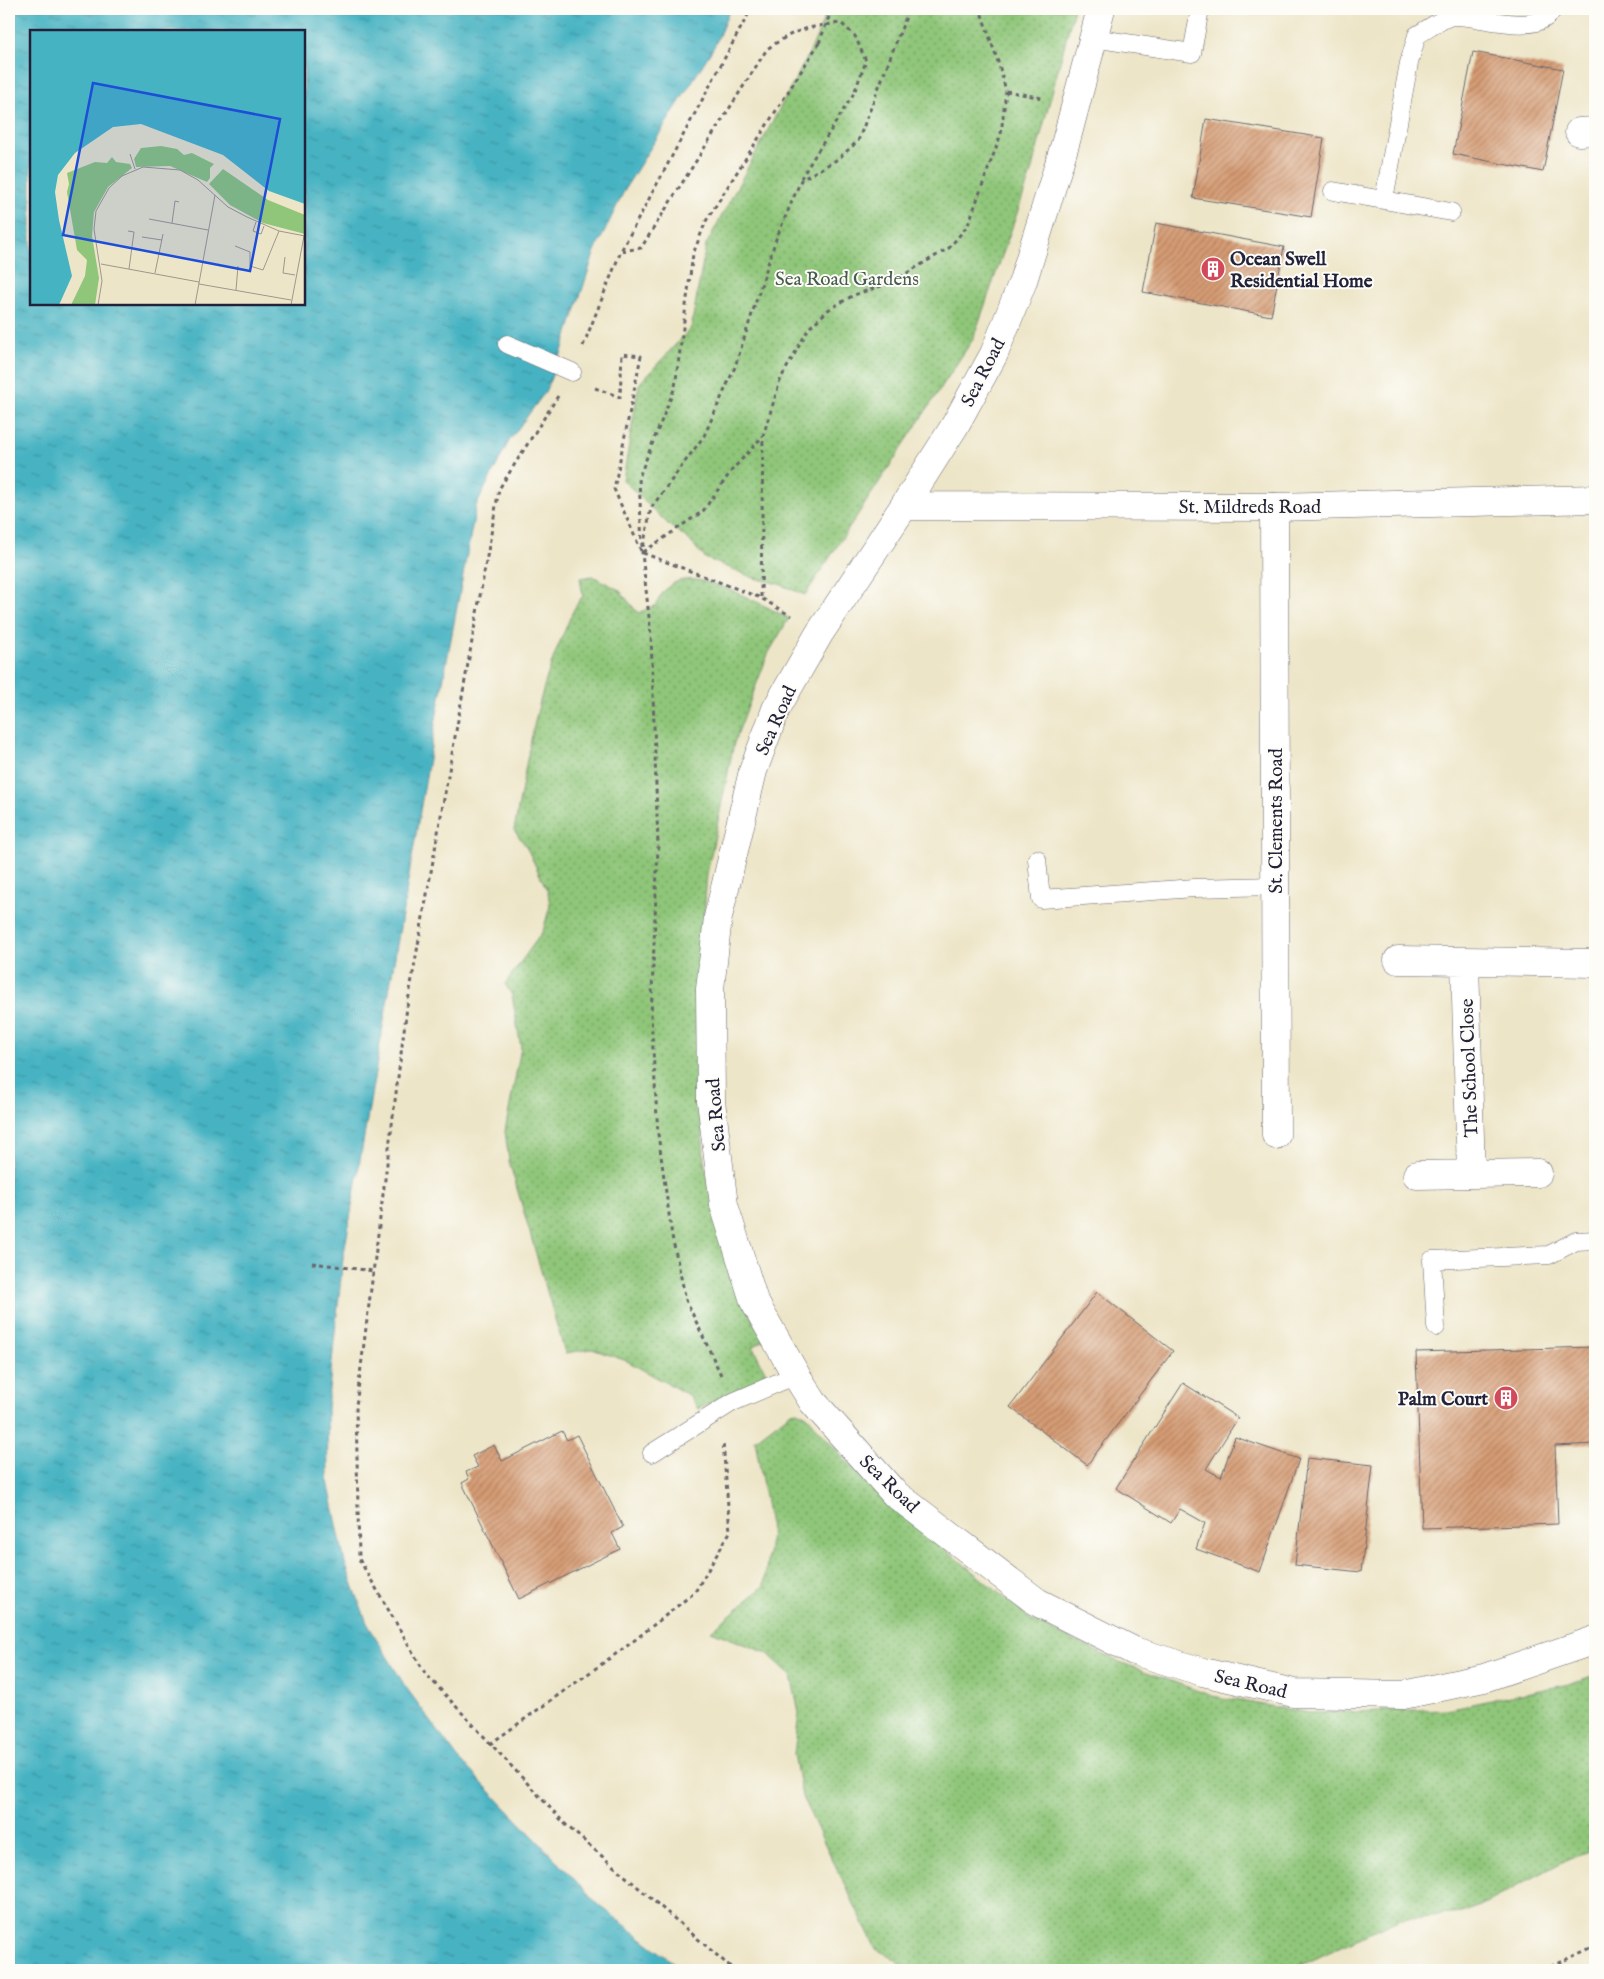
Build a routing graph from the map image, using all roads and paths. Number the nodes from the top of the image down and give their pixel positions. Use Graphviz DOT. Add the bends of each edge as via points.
graph roads {
  1 [pos="751,9"];
  2 [pos="832,9"];
  3 [pos="909,9"];
  4 [pos="980,9"];
  5 [pos="1101,9"];
  6 [pos="1200,9"];
  7 [pos="1553,9"];
  8 [pos="1093,38"];
  9 [pos="800,180"];
  10 [pos="1333,191"];
  11 [pos="1384,199"];
  12 [pos="1451,212"];
  13 [pos="621,251"];
  14 [pos="507,344"];
  15 [pos="572,372"];
  16 [pos="620,398"];
  17 [pos="764,436"];
  18 [pos="1595,499"];
  19 [pos="904,506"];
  20 [pos="1274,507"];
  21 [pos="642,553"];
  22 [pos="761,598"];
  23 [pos="819,634"];
  24 [pos="1038,859"];
  25 [pos="1275,886"];
  26 [pos="1398,960"];
  27 [pos="1465,962"];
  28 [pos="1595,963"];
  29 [pos="1276,1135"];
  30 [pos="1538,1173"];
  31 [pos="1471,1174"];
  32 [pos="1416,1175"];
  33 [pos="1595,1240"];
  34 [pos="312,1263"];
  35 [pos="373,1271"];
  36 [pos="1436,1327"];
  37 [pos="796,1375"];
  38 [pos="733,1402"];
  39 [pos="722,1436"];
  40 [pos="652,1453"];
  41 [pos="1595,1640"];
  42 [pos="490,1744"];
  43 [pos="1595,1946"];
  44 [pos="734,1970"];
  45 [pos="1543,1970"];
  1 -- 13 [label="path"];
  2 -- 21 [label="path, bridge" via="819,42 706,221 693,254 675,387 639,477"];
  3 -- 9 [label="path" via="858,141 838,159"];
  4 -- 17 [label="path" via="1006,91 1001,134 968,225 948,248 890,283 854,295 828,310 809,328 781,378"];
  5 -- 8 [label="street, Sea Road"];
  6 -- 8 [label="lane" via="1192,53"];
  7 -- 11 [label="lane" via="1530,25 1452,16 1416,36"];
  8 -- 19 [label="street, Sea Road" via="1066,141 1023,281 994,354 954,427"];
  9 -- 13 [label="path" via="854,93 866,61 855,36 841,22 805,27 767,49 641,248"];
  9 -- 21 [label="path" via="776,240 734,367 704,436 651,508"];
  10 -- 11 [label="lane"];
  11 -- 12 [label="lane"];
  13 -- 15 [label="path"];
  14 -- 15 [label="lane"];
  15 -- 35 [label="path" via="499,490 407,1007"];
  16 -- 21 [label="path" via="622,354 641,356 614,489"];
  17 -- 21 [label="path" via="732,470 703,512"];
  17 -- 22 [label="path"];
  18 -- 20 [label="street, St. Mildreds Road"];
  19 -- 20 [label="street, St. Mildreds Road"];
  19 -- 23 [label="street, Sea Road"];
  20 -- 25 [label="street, St. Clements Road"];
  21 -- 22 [label="path"];
  21 -- 38 [label="path" via="651,635 658,846 651,1016 658,1134 672,1236 686,1300"];
  22 -- 23 [label="path"];
  23 -- 37 [label="street, Sea Road" via="776,709 753,770 718,917 710,989 711,1101 724,1205 754,1301"];
  24 -- 25 [label="lane" via="1042,899"];
  25 -- 29 [label="street, St. Clements Road"];
  26 -- 27 [label="street"];
  27 -- 28 [label="street"];
  27 -- 31 [label="street, The School Close"];
  30 -- 31 [label="street"];
  31 -- 32 [label="street"];
  33 -- 36 [label="lane" via="1576,1241 1548,1255 1432,1260"];
  34 -- 35 [label="path"];
  35 -- 42 [label="path" via="356,1406 359,1559 425,1674"];
  37 -- 38 [label="lane"];
  37 -- 41 [label="street, Sea Road" via="813,1402 894,1493 1037,1602 1134,1651 1203,1672 1294,1693 1404,1695 1484,1678"];
  38 -- 40 [label="lane"];
  39 -- 42 [label="path" via="730,1532 696,1592 632,1643"];
  42 -- 44 [label="path" via="567,1826"];
  43 -- 45 [label="path"];
}
